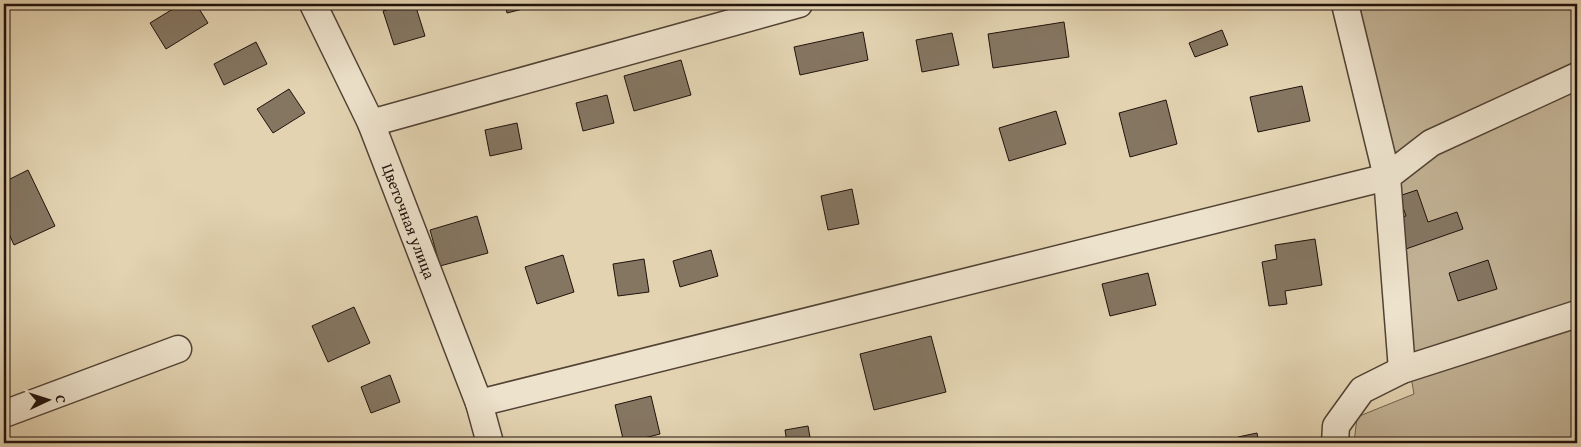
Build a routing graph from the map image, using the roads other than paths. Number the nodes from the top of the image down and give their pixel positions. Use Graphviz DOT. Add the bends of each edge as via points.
graph roads {
  1 [pos="313,4"];
  2 [pos="799,4"];
  3 [pos="1345,4"];
  4 [pos="1577,76"];
  5 [pos="371,123"];
  6 [pos="1387,177"];
  7 [pos="1577,314"];
  8 [pos="178,350"];
  9 [pos="1402,370"];
  10 [pos="479,403"];
  11 [pos="4,414"];
  12 [pos="490,443"];
  13 [pos="1335,443"];
  1 -- 5 [label="lane, Цветочная улица"];
  2 -- 5 [label="lane"];
  3 -- 6 [label="lane"];
  4 -- 6 [label="lane" via="1431,142"];
  5 -- 10 [label="lane, Цветочная улица"];
  6 -- 9 [label="lane"];
  6 -- 10 [label="lane"];
  7 -- 9 [label="lane"];
  8 -- 11 [label="lane"];
  9 -- 13 [label="lane" via="1362,390 1336,426"];
  10 -- 12 [label="lane, Цветочная улица"];
}
